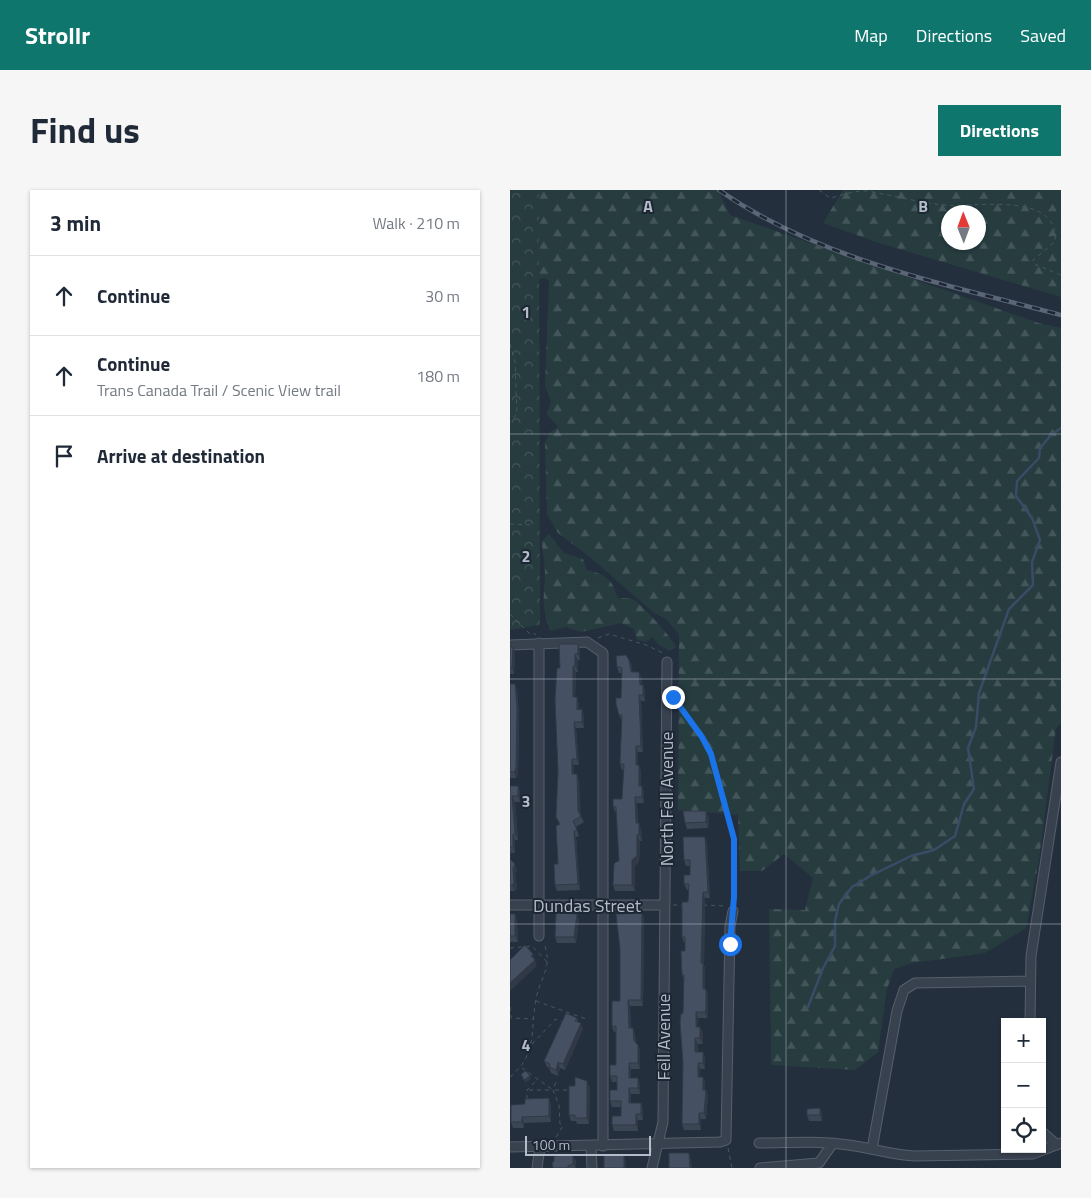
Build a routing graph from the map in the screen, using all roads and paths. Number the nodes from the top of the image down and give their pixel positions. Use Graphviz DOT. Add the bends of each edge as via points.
graph roads {
  1 [pos="819,190"];
  2 [pos="1061,274"];
  3 [pos="510,344"];
  4 [pos="510,422"];
  5 [pos="510,524"];
  6 [pos="533,525"];
  7 [pos="539,643"];
  8 [pos="510,645"];
  9 [pos="662,652"];
  10 [pos="669,660"];
  11 [pos="673,697"];
  12 [pos="1061,762"];
  13 [pos="510,905"];
  14 [pos="539,905"];
  15 [pos="604,905"];
  16 [pos="667,905"];
  17 [pos="683,905"];
  18 [pos="699,905"];
  19 [pos="733,911"];
  20 [pos="539,936"];
  21 [pos="510,948"];
  22 [pos="549,964"];
  23 [pos="1030,981"];
  24 [pos="536,1001"];
  25 [pos="510,1007"];
  26 [pos="1030,1018"];
  27 [pos="534,1019"];
  28 [pos="586,1019"];
  29 [pos="562,1022"];
  30 [pos="532,1044"];
  31 [pos="522,1067"];
  32 [pos="510,1077"];
  33 [pos="538,1079"];
  34 [pos="556,1082"];
  35 [pos="527,1090"];
  36 [pos="553,1090"];
  37 [pos="573,1090"];
  38 [pos="527,1102"];
  39 [pos="1046,1135"];
  40 [pos="554,1140"];
  41 [pos="726,1140"];
  42 [pos="759,1143"];
  43 [pos="833,1143"];
  44 [pos="1059,1144"];
  45 [pos="656,1145"];
  46 [pos="591,1146"];
  47 [pos="603,1146"];
  48 [pos="540,1147"];
  49 [pos="510,1148"];
  50 [pos="872,1150"];
  51 [pos="812,1166"];
  52 [pos="537,1168"];
  53 [pos="592,1168"];
  54 [pos="652,1168"];
  55 [pos="732,1168"];
  56 [pos="760,1168"];
  1 -- 2 [label="path" via="830,198 861,191 945,205 972,202 1020,204 1036,209 1053,222 1056,231 1055,242 1036,256 1034,264"];
  3 -- 4 [label="path" via="515,362 518,414"];
  5 -- 6 [label="path"];
  7 -- 8 [label="street"];
  7 -- 14 [label="street"];
  7 -- 15 [label="street" via="587,642 603,653"];
  9 -- 10 [label="path"];
  10 -- 16 [label="street, North Fell Avenue"];
  11 -- 19 [label="path" via="711,754 734,839"];
  12 -- 23 [label="street" via="1038,906"];
  13 -- 14 [label="street, Dundas Street"];
  14 -- 15 [label="street, Dundas Street"];
  14 -- 20 [label="street"];
  15 -- 16 [label="street, Dundas Street"];
  15 -- 47 [label="street" via="599,1011"];
  16 -- 17 [label="path"];
  16 -- 45 [label="street, Fell Avenue" via="663,1122"];
  18 -- 19 [label="path" via="727,906"];
  19 -- 41 [label="street" via="730,926"];
  20 -- 22 [label="path"];
  21 -- 22 [label="path" via="532,946"];
  22 -- 24 [label="path"];
  23 -- 26 [label="street"];
  23 -- 50 [label="street" via="915,983 904,990 897,1011"];
  24 -- 27 [label="path"];
  24 -- 28 [label="path"];
  25 -- 27 [label="path" via="511,1018"];
  27 -- 30 [label="path"];
  29 -- 30 [label="path" via="556,1019"];
  30 -- 31 [label="path"];
  31 -- 32 [label="path"];
  31 -- 33 [label="path"];
  33 -- 35 [label="path"];
  33 -- 36 [label="path"];
  34 -- 36 [label="path"];
  35 -- 36 [label="path"];
  35 -- 38 [label="path"];
  36 -- 37 [label="path"];
  36 -- 40 [label="path" via="559,1105 560,1124 564,1126"];
  39 -- 44 [label="street"];
  41 -- 45 [label="street"];
  41 -- 55 [label="path"];
  42 -- 43 [label="street"];
  43 -- 50 [label="street"];
  43 -- 51 [label="street" via="819,1163"];
  44 -- 50 [label="street" via="1033,1154 898,1156"];
  45 -- 47 [label="street"];
  45 -- 54 [label="street, Fell Avenue"];
  46 -- 47 [label="street"];
  46 -- 48 [label="street"];
  46 -- 53 [label="street"];
  48 -- 49 [label="street"];
  48 -- 52 [label="street"];
  51 -- 56 [label="street"];
}
